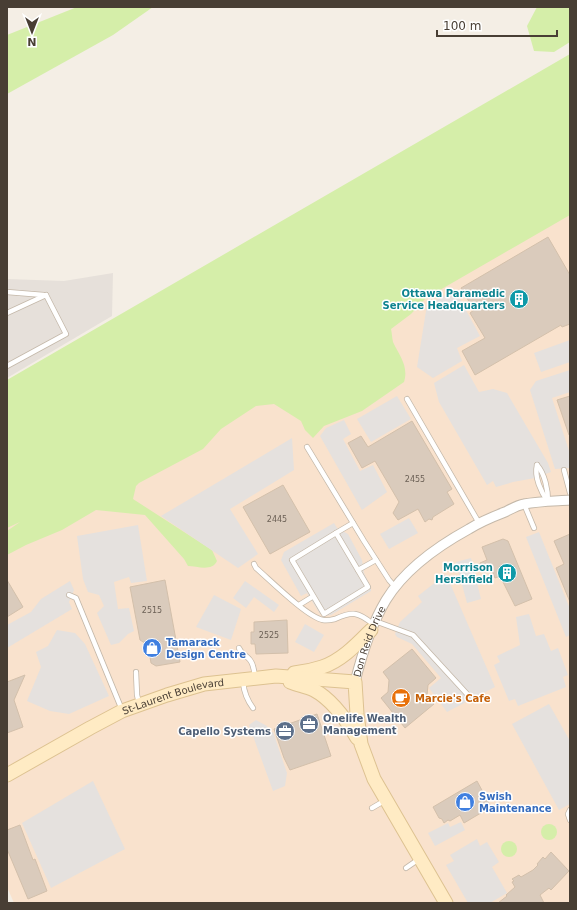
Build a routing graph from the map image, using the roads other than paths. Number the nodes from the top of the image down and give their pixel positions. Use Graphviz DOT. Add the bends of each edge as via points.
graph roads {
  1 [pos="7,292"];
  2 [pos="46,295"];
  3 [pos="7,312"];
  4 [pos="7,366"];
  5 [pos="407,399"];
  6 [pos="307,447"];
  7 [pos="564,470"];
  8 [pos="570,493"];
  9 [pos="570,500"];
  10 [pos="548,502"];
  11 [pos="524,504"];
  12 [pos="353,523"];
  13 [pos="479,523"];
  14 [pos="534,528"];
  15 [pos="336,533"];
  16 [pos="376,560"];
  17 [pos="254,564"];
  18 [pos="358,570"];
  19 [pos="396,588"];
  20 [pos="69,595"];
  21 [pos="312,597"];
  22 [pos="299,605"];
  23 [pos="373,625"];
  24 [pos="239,648"];
  25 [pos="136,672"];
  26 [pos="276,676"];
  27 [pos="249,679"];
  28 [pos="355,682"];
  29 [pos="468,694"];
  30 [pos="140,705"];
  31 [pos="253,708"];
  32 [pos="122,711"];
  33 [pos="361,744"];
  34 [pos="7,775"];
  35 [pos="385,800"];
  36 [pos="372,808"];
  37 [pos="570,810"];
  38 [pos="570,820"];
  39 [pos="419,859"];
  40 [pos="406,868"];
  41 [pos="446,903"];
  1 -- 2 [label="lane"];
  2 -- 3 [label="lane"];
  2 -- 4 [label="lane" via="66,334"];
  5 -- 13 [label="lane"];
  6 -- 12 [label="lane"];
  7 -- 8 [label="lane"];
  9 -- 10 [label="street, Don Reid Drive"];
  10 -- 10 [label="lane" via="542,470 537,465 535,471"];
  10 -- 11 [label="street, Don Reid Drive"];
  11 -- 13 [label="street, Don Reid Drive"];
  11 -- 14 [label="lane"];
  12 -- 15 [label="lane"];
  12 -- 16 [label="lane"];
  13 -- 19 [label="street, Don Reid Drive" via="421,561"];
  15 -- 18 [label="lane"];
  15 -- 21 [label="lane" via="292,560"];
  16 -- 18 [label="lane"];
  16 -- 19 [label="lane"];
  17 -- 22 [label="lane"];
  18 -- 21 [label="lane" via="368,587 324,614"];
  19 -- 23 [label="street, Don Reid Drive"];
  20 -- 32 [label="lane" via="76,598"];
  21 -- 22 [label="lane"];
  22 -- 23 [label="lane" via="324,621 354,613"];
  23 -- 26 [label="street" via="353,648 323,667"];
  23 -- 28 [label="street, Don Reid Drive"];
  23 -- 29 [label="lane" via="413,635"];
  24 -- 27 [label="lane" via="252,664"];
  25 -- 30 [label="lane"];
  26 -- 27 [label="street, St-Laurent Boulevard"];
  26 -- 28 [label="street, St-Laurent Boulevard"];
  26 -- 33 [label="street" via="315,690 346,720"];
  27 -- 30 [label="street, St-Laurent Boulevard" via="204,684"];
  27 -- 31 [label="lane" via="245,694"];
  28 -- 33 [label="street, Don Reid Drive"];
  30 -- 32 [label="street, St-Laurent Boulevard"];
  32 -- 34 [label="street, St-Laurent Boulevard"];
  33 -- 35 [label="street, Don Reid Drive"];
  35 -- 36 [label="lane"];
  35 -- 39 [label="street, Don Reid Drive"];
  37 -- 38 [label="lane"];
  39 -- 40 [label="lane"];
  39 -- 41 [label="street, Don Reid Drive"];
}
